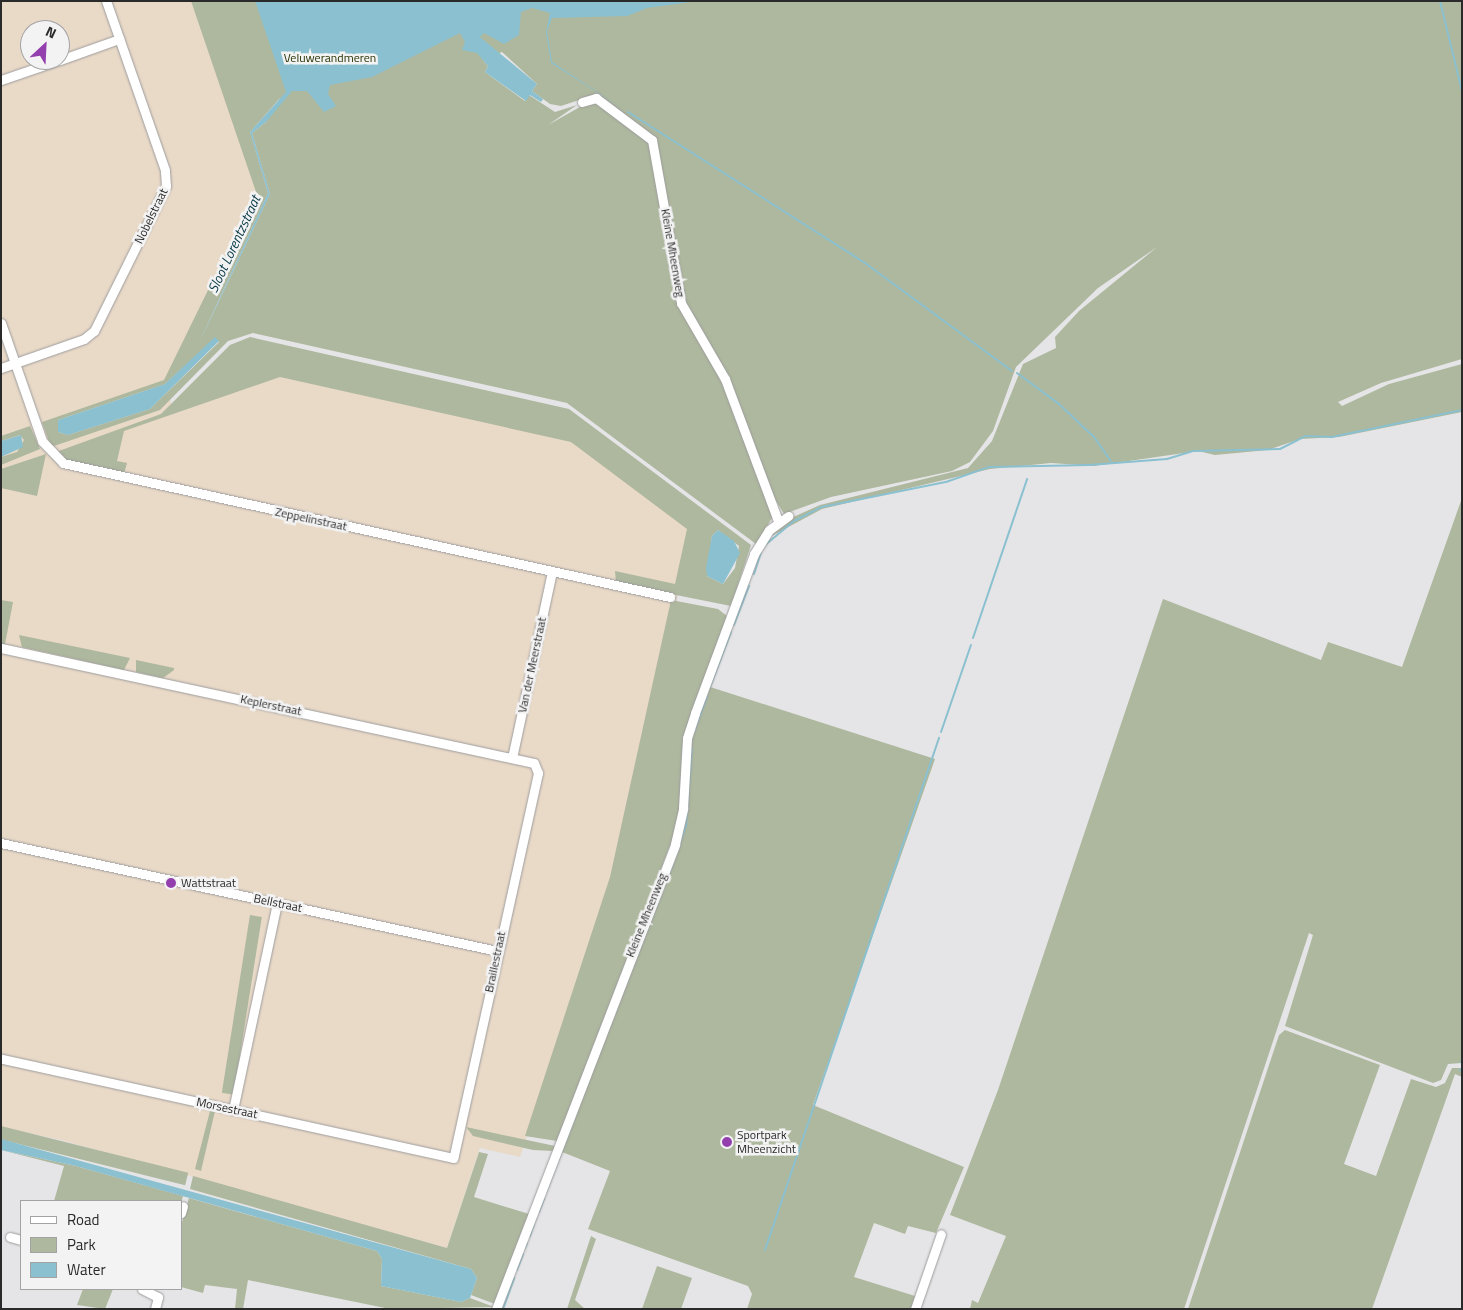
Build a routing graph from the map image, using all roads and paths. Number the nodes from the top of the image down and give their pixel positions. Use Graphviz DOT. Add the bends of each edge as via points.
graph roads {
  1 [pos="106,1"];
  2 [pos="119,39"];
  3 [pos="70,56"];
  4 [pos="30,70"];
  5 [pos="1,80"];
  6 [pos="582,102"];
  7 [pos="1,323"];
  8 [pos="15,363"];
  9 [pos="1,368"];
  10 [pos="788,516"];
  11 [pos="778,521"];
  12 [pos="552,572"];
  13 [pos="670,597"];
  14 [pos="1,648"];
  15 [pos="512,758"];
  16 [pos="537,768"];
  17 [pos="1,843"];
  18 [pos="277,903"];
  19 [pos="497,951"];
  20 [pos="1,1059"];
  21 [pos="233,1110"];
  22 [pos="453,1158"];
  23 [pos="941,1234"];
  24 [pos="10,1237"];
  25 [pos="20,1240"];
  26 [pos="146,1290"];
  27 [pos="159,1293"];
  28 [pos="155,1309"];
  29 [pos="496,1309"];
  30 [pos="915,1309"];
  1 -- 2 [label="street, Nobelstraat"];
  2 -- 3 [label="street"];
  2 -- 8 [label="street, Nobelstraat" via="165,170 166,186 94,331 84,339"];
  4 -- 5 [label="street"];
  6 -- 11 [label="street, Kleine Mheenweg" via="596,98 652,140 681,303 725,379"];
  7 -- 8 [label="street, Zeppelinstraat"];
  8 -- 9 [label="street, Nobelstraat"];
  8 -- 12 [label="street, Zeppelinstraat" via="42,441 63,463"];
  10 -- 11 [label="street, Kleine Mheenweg"];
  11 -- 29 [label="street, Kleine Mheenweg" via="754,554 694,712 687,738 683,808 675,844"];
  12 -- 13 [label="street, Zeppelinstraat"];
  12 -- 15 [label="street, Van der Meerstraat"];
  14 -- 15 [label="street, Keplerstraat"];
  15 -- 16 [label="street, Keplerstraat"];
  16 -- 19 [label="street, Braillestraat"];
  17 -- 18 [label="street, Bellstraat"];
  18 -- 19 [label="street, Bellstraat"];
  18 -- 21 [label="street"];
  19 -- 22 [label="street, Braillestraat"];
  20 -- 21 [label="street, Morsestraat"];
  21 -- 22 [label="street, Morsestraat"];
  23 -- 30 [label="street"];
  24 -- 25 [label="street"];
  26 -- 27 [label="street"];
  27 -- 28 [label="street"];
}
